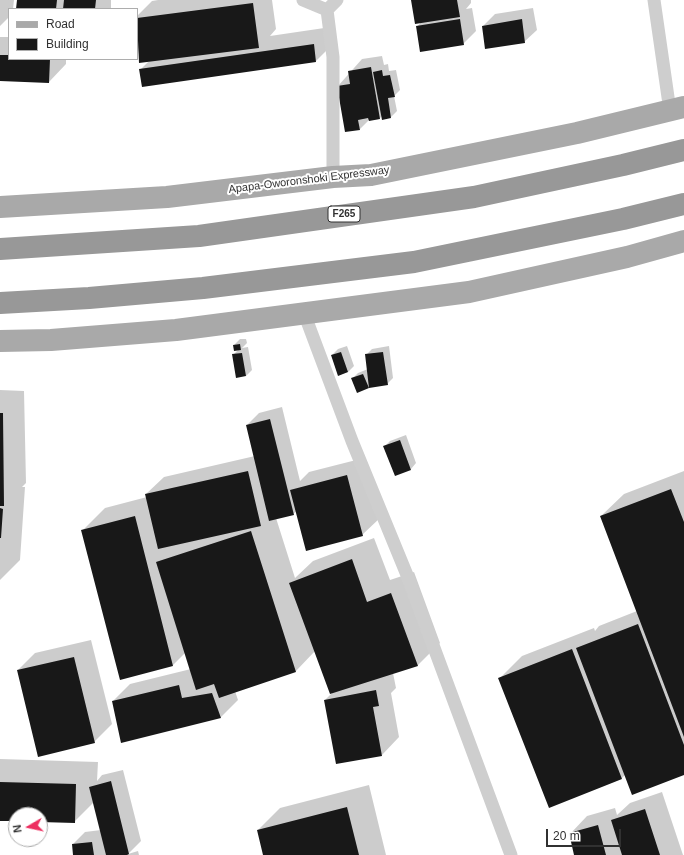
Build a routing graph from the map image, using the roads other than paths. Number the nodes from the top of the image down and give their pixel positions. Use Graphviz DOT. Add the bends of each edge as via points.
graph roads {
  1 [pos="303,0"];
  2 [pos="337,0"];
  3 [pos="654,0"];
  4 [pos="327,10"];
  5 [pos="677,109"];
  6 [pos="684,150"];
  7 [pos="333,177"];
  8 [pos="684,204"];
  9 [pos="0,207"];
  10 [pos="684,241"];
  11 [pos="0,249"];
  12 [pos="0,303"];
  13 [pos="304,312"];
  14 [pos="0,341"];
  15 [pos="511,855"];
  1 -- 4 [label="lane"];
  2 -- 4 [label="lane"];
  3 -- 5 [label="lane"];
  4 -- 7 [label="lane" via="333,57"];
  5 -- 7 [label="main road, Apapa-Oworonshoki Expressway" via="577,133 371,175"];
  6 -- 11 [label="highway, F265" via="474,196 199,236"];
  7 -- 9 [label="main road, Apapa-Oworonshoki Expressway" via="167,196"];
  8 -- 12 [label="highway" via="414,262 203,288"];
  10 -- 13 [label="main road" via="627,257 469,292"];
  13 -- 14 [label="main road" via="176,330 50,340"];
  13 -- 15 [label="lane" via="352,441 407,575"];
}
